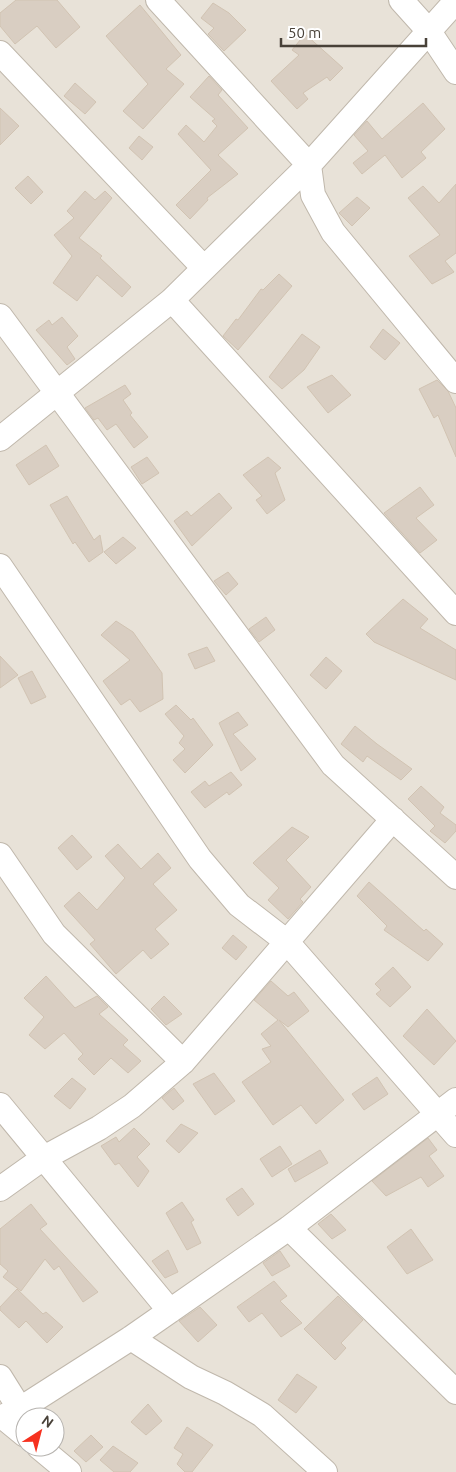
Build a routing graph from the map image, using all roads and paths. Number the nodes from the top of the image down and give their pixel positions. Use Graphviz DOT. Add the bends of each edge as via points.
graph roads {
  1 [pos="158,0"];
  2 [pos="401,0"];
  3 [pos="456,0"];
  4 [pos="428,30"];
  5 [pos="0,53"];
  6 [pos="456,72"];
  7 [pos="309,165"];
  8 [pos="203,267"];
  9 [pos="172,300"];
  10 [pos="0,316"];
  11 [pos="456,381"];
  12 [pos="57,393"];
  13 [pos="0,439"];
  14 [pos="0,566"];
  15 [pos="456,613"];
  16 [pos="392,819"];
  17 [pos="0,855"];
  18 [pos="456,877"];
  19 [pos="286,941"];
  20 [pos="183,1062"];
  21 [pos="0,1105"];
  22 [pos="447,1107"];
  23 [pos="456,1135"];
  24 [pos="42,1159"];
  25 [pos="0,1189"];
  26 [pos="289,1228"];
  27 [pos="170,1311"];
  28 [pos="131,1338"];
  29 [pos="0,1377"];
  30 [pos="456,1392"];
  31 [pos="8,1415"];
  32 [pos="51,1457"];
  33 [pos="69,1472"];
  34 [pos="325,1472"];
  1 -- 7 [label="street"];
  2 -- 4 [label="street"];
  3 -- 4 [label="street"];
  4 -- 6 [label="street"];
  4 -- 7 [label="street"];
  5 -- 8 [label="street"];
  7 -- 8 [label="street"];
  7 -- 11 [label="street" via="313,195 333,232"];
  8 -- 9 [label="street"];
  9 -- 12 [label="street"];
  9 -- 15 [label="street"];
  10 -- 12 [label="street"];
  12 -- 13 [label="street"];
  12 -- 16 [label="street" via="333,765"];
  14 -- 19 [label="street" via="200,859 240,905"];
  16 -- 18 [label="street"];
  16 -- 19 [label="street"];
  17 -- 20 [label="street" via="54,934"];
  19 -- 20 [label="street"];
  19 -- 22 [label="street"];
  20 -- 24 [label="street" via="132,1106"];
  21 -- 24 [label="street"];
  22 -- 23 [label="street"];
  22 -- 26 [label="street"];
  24 -- 25 [label="street"];
  24 -- 27 [label="street"];
  26 -- 27 [label="street"];
  26 -- 30 [label="street"];
  27 -- 28 [label="street"];
  28 -- 31 [label="street"];
  28 -- 34 [label="street" via="191,1377 262,1415"];
  29 -- 31 [label="street"];
  32 -- 33 [label="street"];
}
